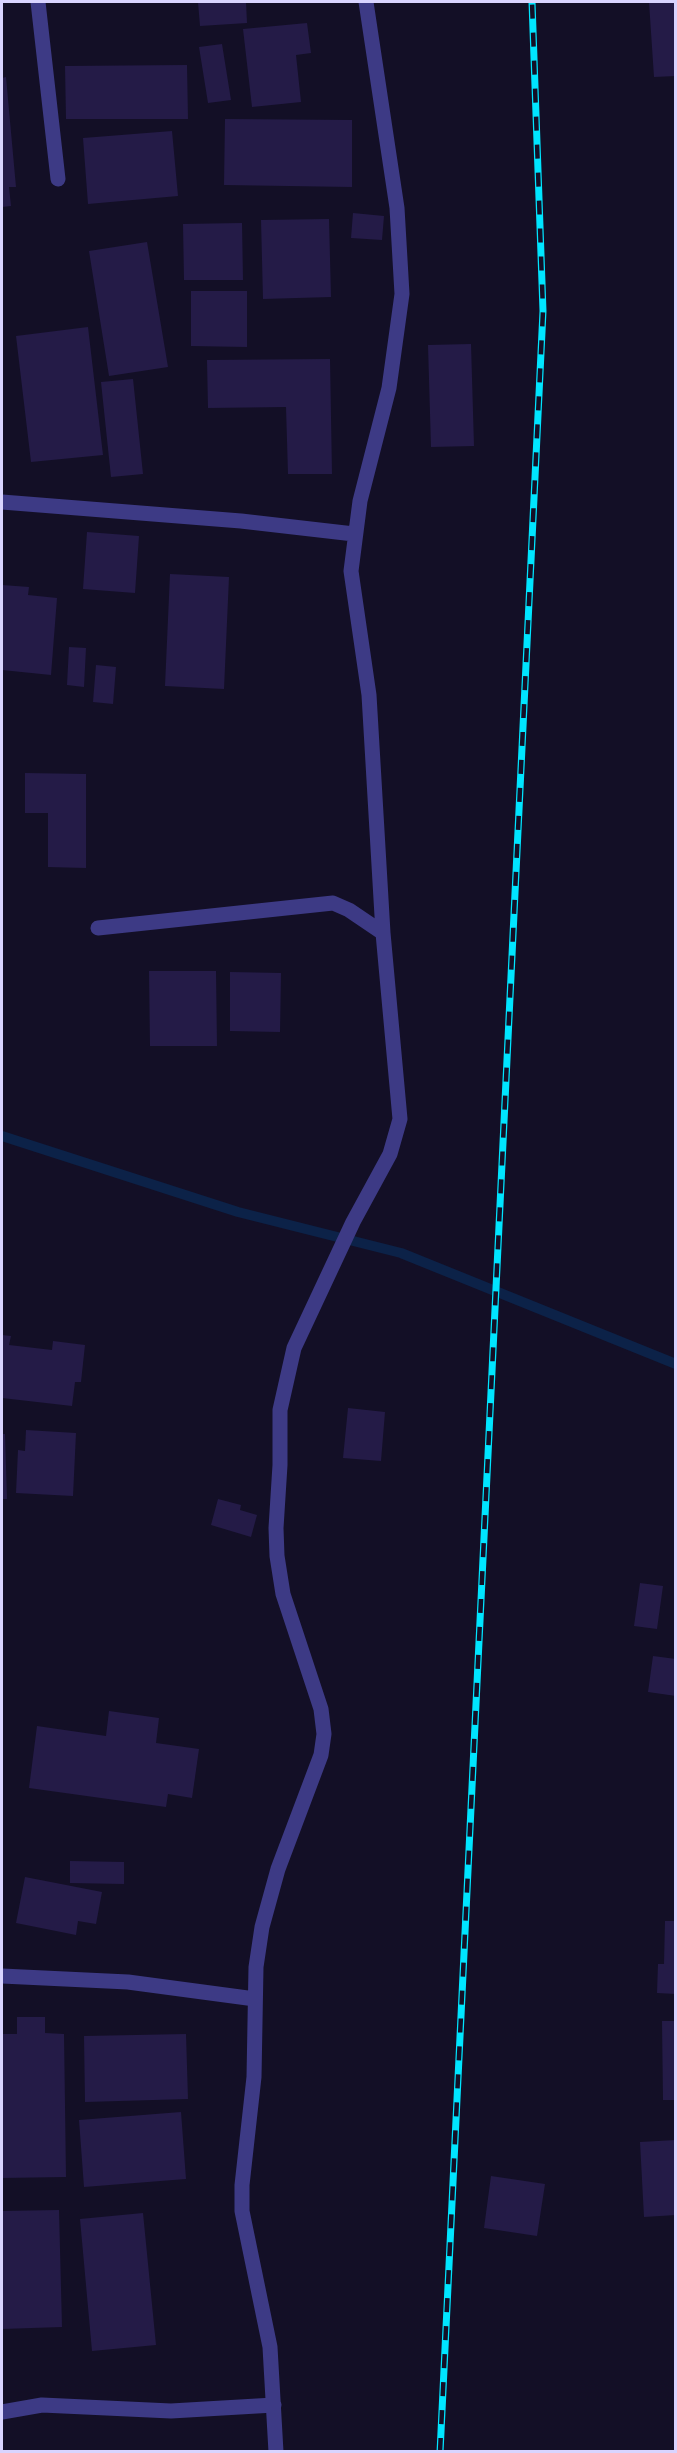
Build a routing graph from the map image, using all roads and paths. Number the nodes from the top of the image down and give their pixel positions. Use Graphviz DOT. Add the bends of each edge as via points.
graph roads {
  1 [pos="38,2"];
  2 [pos="366,2"];
  3 [pos="58,179"];
  4 [pos="2,502"];
  5 [pos="354,534"];
  6 [pos="98,928"];
  7 [pos="383,933"];
  8 [pos="2,1976"];
  9 [pos="255,1999"];
  10 [pos="274,2405"];
  11 [pos="2,2412"];
  12 [pos="276,2451"];
  1 -- 3 [label="street"];
  2 -- 5 [label="street" via="398,208 402,294 389,388"];
  4 -- 5 [label="street"];
  5 -- 7 [label="street" via="351,571 369,695"];
  6 -- 7 [label="street" via="333,903 349,909"];
  7 -- 9 [label="street" via="400,1119 390,1154 353,1222 294,1348 280,1410 276,1528 283,1594 321,1709 324,1734 321,1755 278,1869 262,1927"];
  8 -- 9 [label="street" via="128,1982"];
  9 -- 10 [label="street" via="254,2077 242,2211 264,2309"];
  10 -- 11 [label="street" via="171,2411 42,2405"];
  10 -- 12 [label="street"];
}
